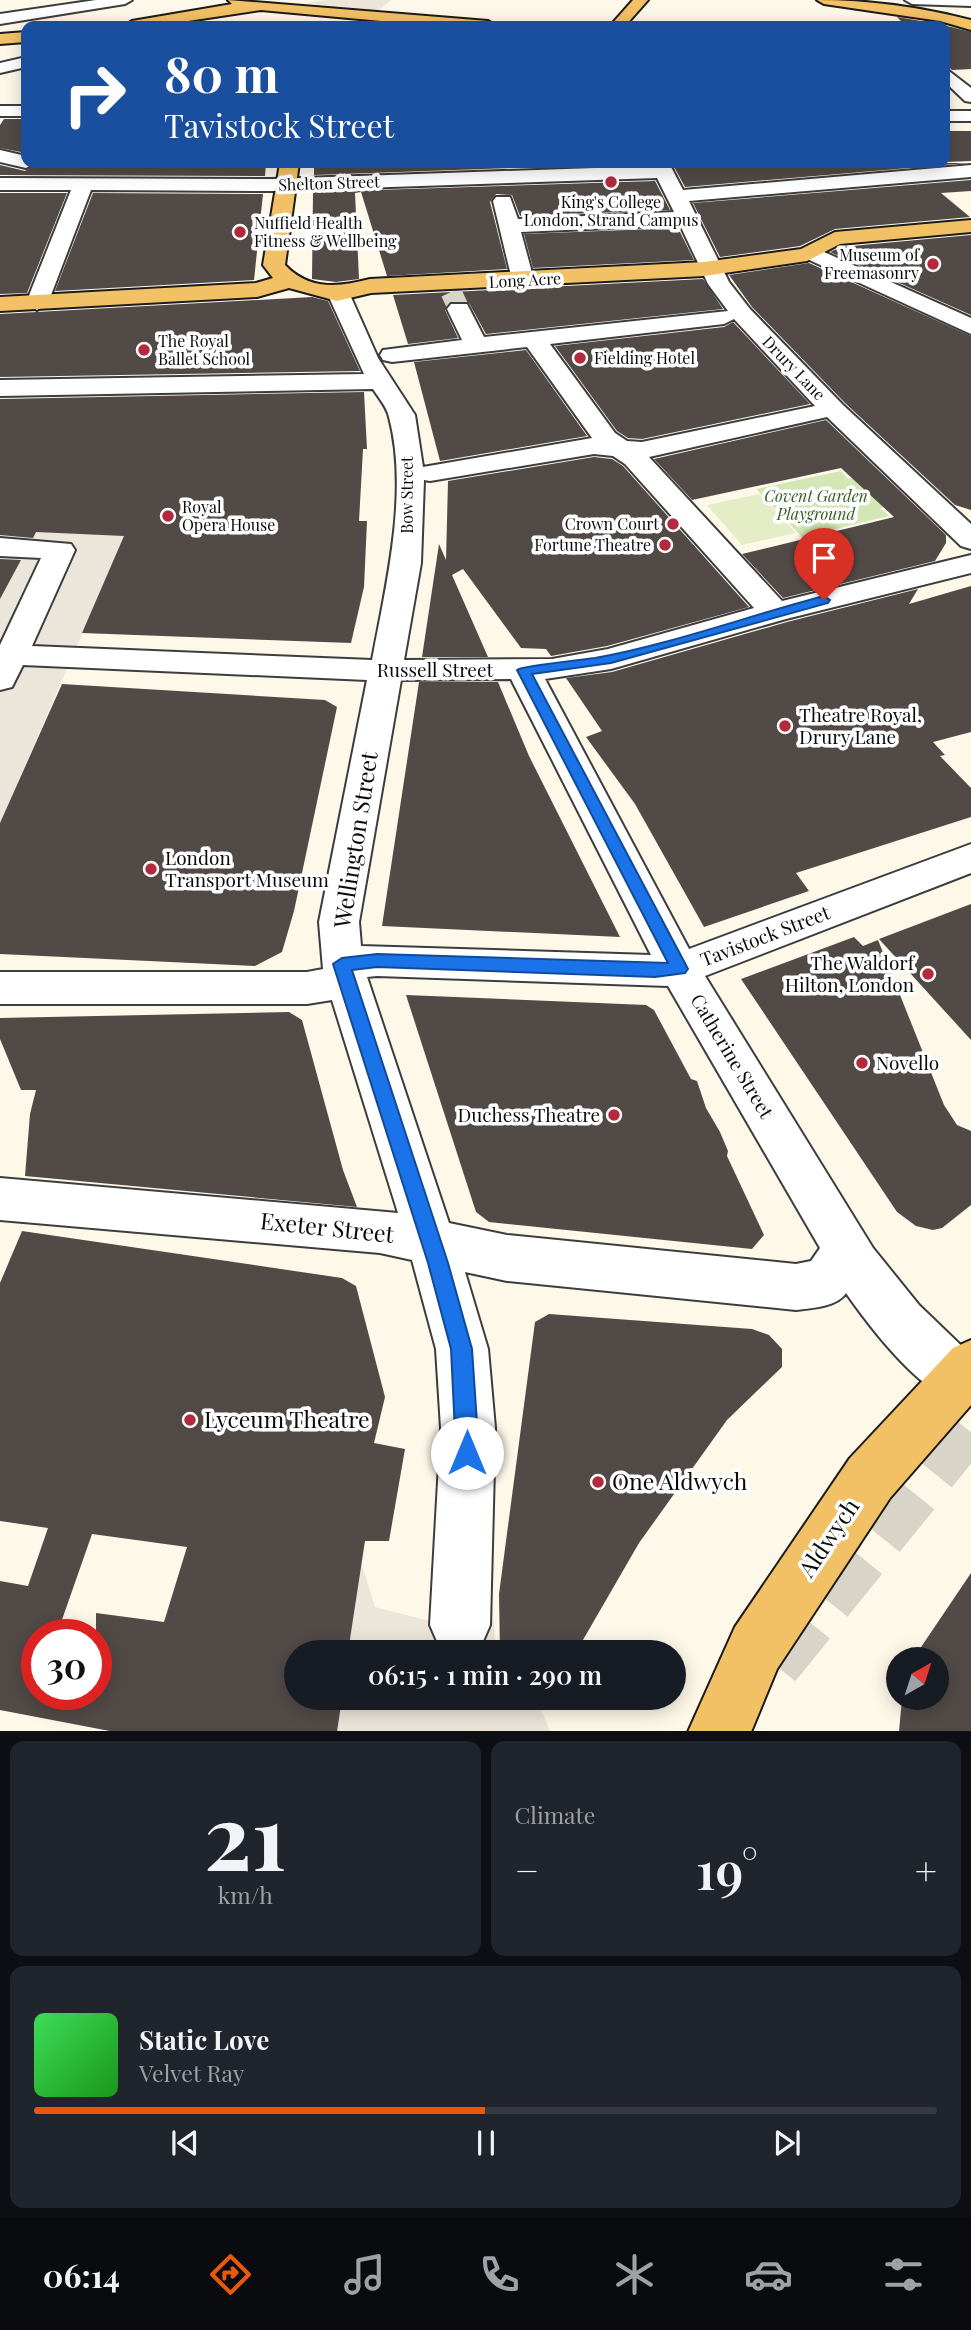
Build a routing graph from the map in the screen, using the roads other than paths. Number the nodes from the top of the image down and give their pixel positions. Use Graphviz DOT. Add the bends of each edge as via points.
graph roads {
  1 [pos="125,0"];
  2 [pos="235,0"];
  3 [pos="300,0"];
  4 [pos="641,0"];
  5 [pos="824,0"];
  6 [pos="971,2"];
  7 [pos="910,4"];
  8 [pos="260,5"];
  9 [pos="330,11"];
  10 [pos="0,19"];
  11 [pos="159,21"];
  12 [pos="313,21"];
  13 [pos="430,21"];
  14 [pos="622,21"];
  15 [pos="941,21"];
  16 [pos="954,28"];
  17 [pos="971,32"];
  18 [pos="21,37"];
  19 [pos="0,39"];
  20 [pos="21,63"];
  21 [pos="0,68"];
  22 [pos="950,78"];
  23 [pos="971,97"];
  24 [pos="0,111"];
  25 [pos="21,111"];
  26 [pos="950,116"];
  27 [pos="971,116"];
  28 [pos="0,156"];
  29 [pos="21,160"];
  30 [pos="55,168"];
  31 [pos="164,168"];
  32 [pos="644,168"];
  33 [pos="660,168"];
  34 [pos="820,168"];
  35 [pos="971,171"];
  36 [pos="288,174"];
  37 [pos="85,178"];
  38 [pos="497,178"];
  39 [pos="839,183"];
  40 [pos="0,184"];
  41 [pos="155,186"];
  42 [pos="677,197"];
  43 [pos="688,218"];
  44 [pos="510,226"];
  45 [pos="971,226"];
  46 [pos="714,253"];
  47 [pos="813,253"];
  48 [pos="523,280"];
  49 [pos="289,281"];
  50 [pos="339,295"];
  51 [pos="453,297"];
  52 [pos="37,303"];
  53 [pos="3,307"];
  54 [pos="724,317"];
  55 [pos="971,327"];
  56 [pos="533,338"];
  57 [pos="475,345"];
  58 [pos="392,355"];
  59 [pos="382,381"];
  60 [pos="0,388"];
  61 [pos="817,413"];
  62 [pos="620,450"];
  63 [pos="430,474"];
  64 [pos="971,540"];
  65 [pos="0,547"];
  66 [pos="971,564"];
  67 [pos="775,612"];
  68 [pos="6,667"];
  69 [pos="386,668"];
  70 [pos="523,670"];
  71 [pos="971,858"];
  72 [pos="679,969"];
  73 [pos="344,973"];
  74 [pos="0,988"];
  75 [pos="0,1199"];
  76 [pos="431,1240"];
  77 [pos="846,1252"];
  78 [pos="965,1372"];
  79 [pos="460,1625"];
  80 [pos="719,1731"];
  1 -- 10 [label="street"];
  2 -- 8 [label="main road"];
  3 -- 8 [label="main road"];
  4 -- 14 [label="main road"];
  5 -- 7 [label="main road"];
  6 -- 7 [label="street"];
  7 -- 15 [label="main road"];
  8 -- 9 [label="main road"];
  8 -- 11 [label="main road"];
  9 -- 12 [label="main road"];
  9 -- 13 [label="main road"];
  16 -- 17 [label="main road"];
  18 -- 19 [label="main road"];
  20 -- 21 [label="street"];
  22 -- 23 [label="street"];
  24 -- 25 [label="street"];
  26 -- 27 [label="street"];
  28 -- 29 [label="street"];
  30 -- 37 [label="street"];
  31 -- 41 [label="street"];
  32 -- 38 [label="street, Shelton Street"];
  33 -- 42 [label="street, Drury Lane"];
  34 -- 39 [label="street"];
  35 -- 39 [label="street"];
  36 -- 38 [label="street, Shelton Street"];
  36 -- 41 [label="street, Shelton Street"];
  36 -- 49 [label="main road" via="274,265"];
  37 -- 40 [label="street, Shelton Street"];
  37 -- 41 [label="street, Shelton Street"];
  37 -- 52 [label="street"];
  38 -- 44 [label="street"];
  39 -- 42 [label="street"];
  42 -- 43 [label="street, Drury Lane"];
  43 -- 44 [label="street"];
  43 -- 46 [label="street, Drury Lane"];
  44 -- 48 [label="street"];
  45 -- 47 [label="main road, Long Acre" via="835,238"];
  46 -- 47 [label="main road, Long Acre"];
  46 -- 48 [label="main road, Long Acre"];
  46 -- 64 [label="street, Drury Lane" via="719,284 742,314 834,410"];
  47 -- 55 [label="street"];
  48 -- 50 [label="main road, Long Acre" via="370,286"];
  49 -- 50 [label="main road"];
  49 -- 52 [label="main road" via="257,290"];
  50 -- 59 [label="street, Bow Street" via="366,358"];
  51 -- 57 [label="street"];
  52 -- 53 [label="main road"];
  54 -- 56 [label="street"];
  56 -- 57 [label="street"];
  56 -- 62 [label="street" via="606,439"];
  57 -- 58 [label="street"];
  59 -- 60 [label="street"];
  59 -- 69 [label="street, Bow Street" via="401,415 410,474 406,563"];
  61 -- 62 [label="street" via="642,450"];
  62 -- 63 [label="street" via="594,446"];
  62 -- 67 [label="street" via="635,458 663,487"];
  65 -- 68 [label="street" via="60,550"];
  66 -- 67 [label="street, Russell Street"];
  67 -- 70 [label="street, Russell Street" via="611,659"];
  68 -- 69 [label="street, Russell Street" via="78,658"];
  69 -- 70 [label="street, Russell Street"];
  69 -- 73 [label="street, Wellington Street" via="339,922"];
  70 -- 72 [label="street, Catherine Street"];
  71 -- 72 [label="street, Tavistock Street"];
  72 -- 73 [label="street, Tavistock Street" via="377,960"];
  72 -- 77 [label="street, Catherine Street"];
  73 -- 74 [label="street, Tavistock Street" via="307,988"];
  73 -- 76 [label="street, Wellington Street"];
  75 -- 76 [label="street, Exeter Street" via="380,1231"];
  76 -- 77 [label="street, Exeter Street" via="507,1258 796,1287 825,1282"];
  76 -- 79 [label="street, Wellington Street" via="462,1349 468,1428"];
  77 -- 78 [label="street, Catherine Street" via="903,1328"];
  78 -- 80 [label="main road, Aldwych" via="870,1478 756,1648"];
}
